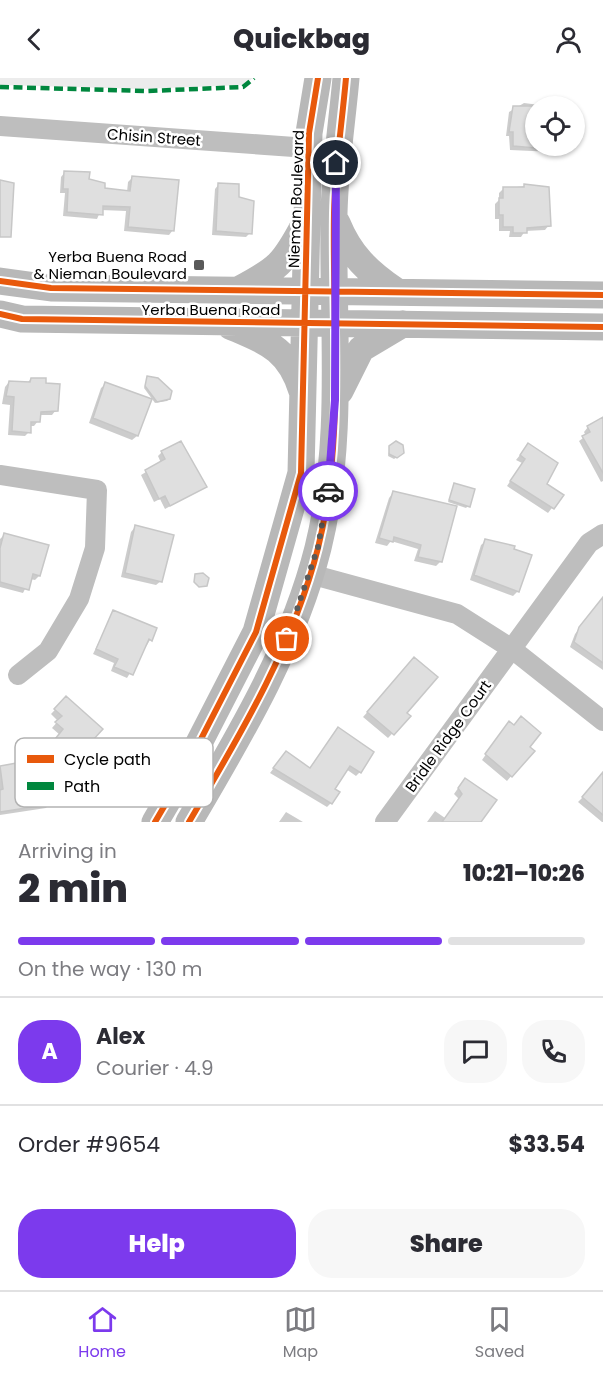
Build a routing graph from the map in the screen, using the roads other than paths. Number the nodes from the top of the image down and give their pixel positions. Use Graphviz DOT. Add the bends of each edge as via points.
graph roads {
  1 [pos="318,78"];
  2 [pos="346,78"];
  3 [pos="0,126"];
  4 [pos="308,148"];
  5 [pos="334,215"];
  6 [pos="306,222"];
  7 [pos="0,281"];
  8 [pos="237,291"];
  9 [pos="306,291"];
  10 [pos="335,291"];
  11 [pos="396,291"];
  12 [pos="603,295"];
  13 [pos="0,314"];
  14 [pos="219,321"];
  15 [pos="305,321"];
  16 [pos="335,321"];
  17 [pos="405,323"];
  18 [pos="603,327"];
  19 [pos="304,398"];
  20 [pos="335,400"];
  21 [pos="0,475"];
  22 [pos="603,534"];
  23 [pos="310,574"];
  24 [pos="512,649"];
  25 [pos="18,675"];
  26 [pos="603,721"];
  27 [pos="202,738"];
  28 [pos="213,779"];
  29 [pos="164,807"];
  30 [pos="197,807"];
  31 [pos="155,822"];
  32 [pos="189,822"];
  33 [pos="385,822"];
  1 -- 4 [label="main road, Nieman Boulevard"];
  2 -- 5 [label="main road"];
  3 -- 4 [label="street, Chisin Street"];
  4 -- 6 [label="main road, Nieman Boulevard"];
  5 -- 10 [label="main road"];
  5 -- 11 [label="main road" via="346,245 360,263"];
  6 -- 8 [label="main road" via="279,266"];
  6 -- 9 [label="main road, Nieman Boulevard"];
  7 -- 8 [label="main road, Yerba Buena Road" via="51,288"];
  8 -- 9 [label="main road, Yerba Buena Road"];
  9 -- 10 [label="main road, Yerba Buena Road"];
  9 -- 15 [label="main road, Nieman Boulevard"];
  10 -- 11 [label="main road, Yerba Buena Road"];
  10 -- 16 [label="main road"];
  11 -- 12 [label="main road, Yerba Buena Road"];
  13 -- 14 [label="main road, Yerba Buena Road" via="22,319"];
  14 -- 15 [label="main road, Yerba Buena Road"];
  14 -- 19 [label="main road" via="278,348 297,377"];
  15 -- 16 [label="main road, Yerba Buena Road"];
  15 -- 19 [label="main road, Nieman Boulevard"];
  16 -- 17 [label="main road, Yerba Buena Road"];
  16 -- 20 [label="main road"];
  17 -- 18 [label="main road, Yerba Buena Road"];
  17 -- 20 [label="main road" via="361,349"];
  19 -- 27 [label="main road, Nieman Boulevard" via="301,473 256,632"];
  20 -- 23 [label="main road" via="330,482"];
  21 -- 25 [label="street" via="97,490 95,548 80,599 48,651"];
  22 -- 24 [label="street, Bridle Ridge Court" via="589,543"];
  23 -- 24 [label="street" via="458,614"];
  23 -- 28 [label="main road" via="279,660"];
  24 -- 26 [label="street"];
  24 -- 33 [label="street, Bridle Ridge Court"];
  29 -- 31 [label="main road, Nieman Boulevard"];
  30 -- 32 [label="main road"];
}
